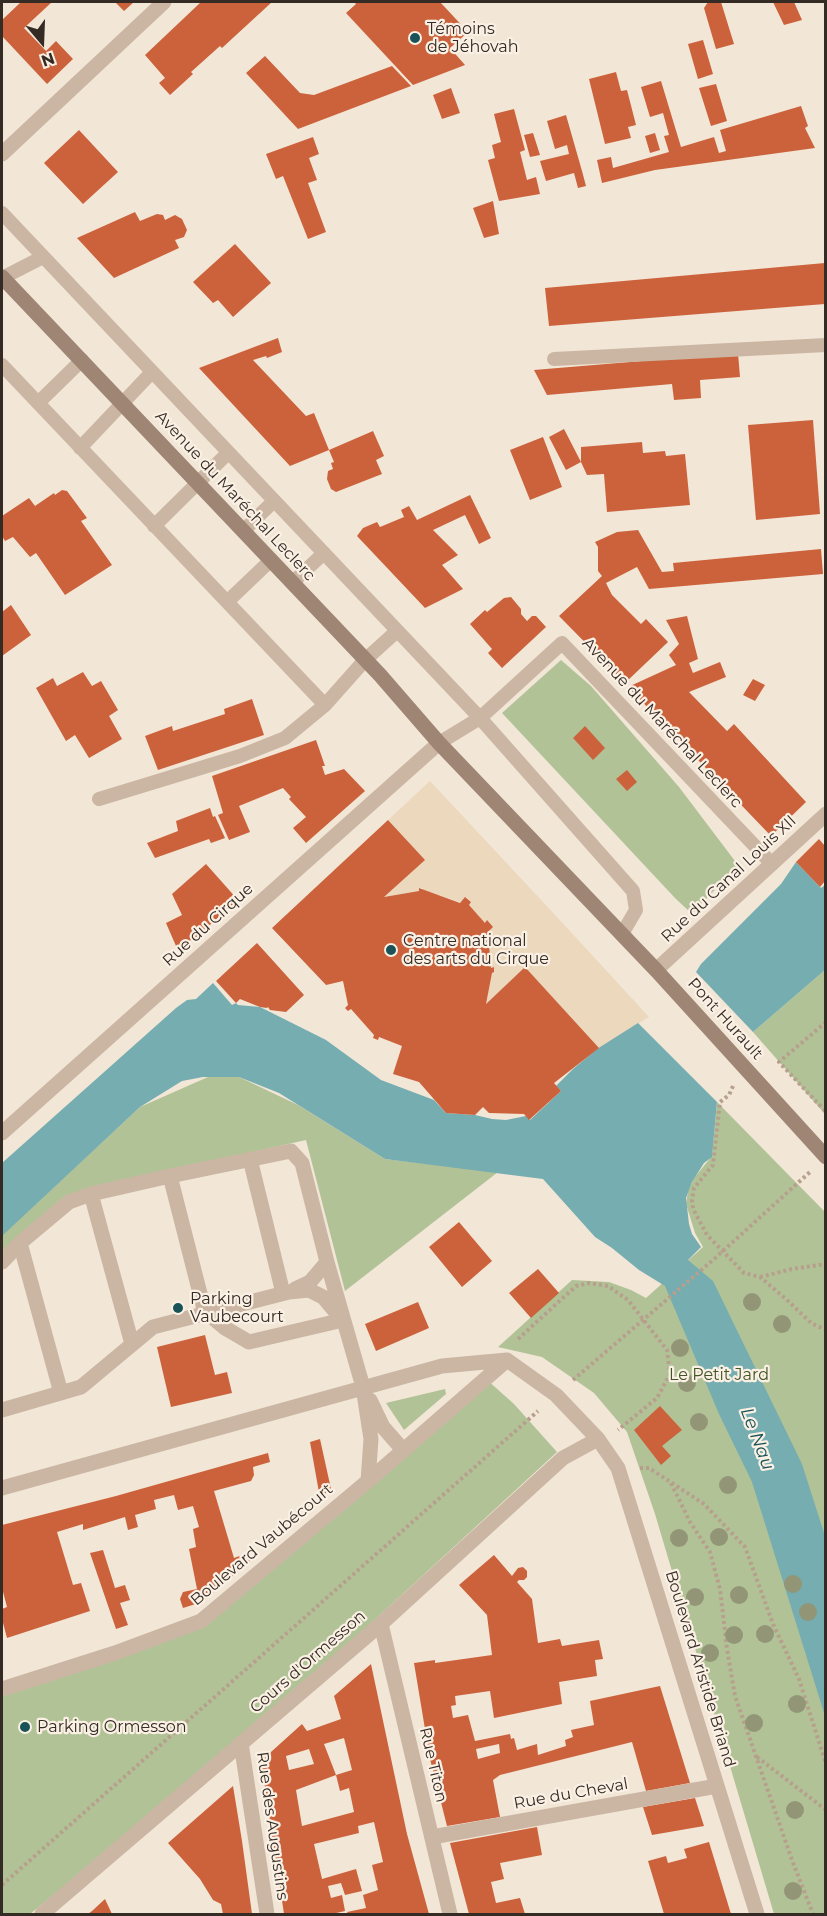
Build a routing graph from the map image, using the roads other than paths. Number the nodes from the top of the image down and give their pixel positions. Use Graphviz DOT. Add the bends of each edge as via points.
graph roads {
  1 [pos="164,2"];
  2 [pos="2,154"];
  3 [pos="2,213"];
  4 [pos="43,257"];
  5 [pos="2,277"];
  6 [pos="825,345"];
  7 [pos="554,359"];
  8 [pos="82,360"];
  9 [pos="2,365"];
  10 [pos="152,372"];
  11 [pos="38,403"];
  12 [pos="122,403"];
  13 [pos="80,448"];
  14 [pos="228,453"];
  15 [pos="197,483"];
  16 [pos="274,501"];
  17 [pos="154,526"];
  18 [pos="243,531"];
  19 [pos="324,553"];
  20 [pos="271,560"];
  21 [pos="292,583"];
  22 [pos="227,602"];
  23 [pos="397,631"];
  24 [pos="365,660"];
  25 [pos="325,705"];
  26 [pos="480,718"];
  27 [pos="440,743"];
  28 [pos="99,798"];
  29 [pos="825,814"];
  30 [pos="771,864"];
  31 [pos="622,934"];
  32 [pos="656,970"];
  33 [pos="2,1133"];
  34 [pos="250,1159"];
  35 [pos="821,1162"];
  36 [pos="170,1176"];
  37 [pos="91,1194"];
  38 [pos="20,1243"];
  39 [pos="2,1262"];
  40 [pos="327,1262"];
  41 [pos="286,1293"];
  42 [pos="206,1313"];
  43 [pos="343,1320"];
  44 [pos="132,1344"];
  45 [pos="507,1360"];
  46 [pos="363,1387"];
  47 [pos="61,1393"];
  48 [pos="2,1410"];
  49 [pos="598,1439"];
  50 [pos="403,1450"];
  51 [pos="368,1481"];
  52 [pos="2,1488"];
  53 [pos="381,1624"];
  54 [pos="2,1689"];
  55 [pos="242,1743"];
  56 [pos="717,1786"];
  57 [pos="432,1837"];
  58 [pos="42,1914"];
  59 [pos="267,1914"];
  60 [pos="450,1914"];
  61 [pos="757,1914"];
  1 -- 2 [label="street"];
  3 -- 4 [label="lane"];
  4 -- 5 [label="lane"];
  4 -- 10 [label="lane"];
  5 -- 8 [label="main road, Avenue du Maréchal Leclerc"];
  6 -- 7 [label="lane"];
  8 -- 11 [label="lane"];
  8 -- 12 [label="main road, Avenue du Maréchal Leclerc"];
  9 -- 11 [label="lane"];
  10 -- 12 [label="lane"];
  10 -- 14 [label="lane"];
  11 -- 13 [label="lane"];
  12 -- 13 [label="lane"];
  12 -- 15 [label="main road, Avenue du Maréchal Leclerc"];
  13 -- 17 [label="lane"];
  14 -- 15 [label="lane"];
  14 -- 16 [label="lane"];
  15 -- 17 [label="lane"];
  15 -- 18 [label="main road, Avenue du Maréchal Leclerc"];
  16 -- 18 [label="lane"];
  16 -- 19 [label="lane"];
  17 -- 22 [label="lane"];
  18 -- 20 [label="main road, Avenue du Maréchal Leclerc"];
  19 -- 21 [label="lane"];
  19 -- 23 [label="lane"];
  20 -- 21 [label="main road, Avenue du Maréchal Leclerc"];
  20 -- 22 [label="lane"];
  21 -- 24 [label="main road, Avenue du Maréchal Leclerc"];
  22 -- 25 [label="lane"];
  23 -- 24 [label="lane"];
  23 -- 26 [label="lane"];
  24 -- 25 [label="lane"];
  24 -- 27 [label="main road, Avenue du Maréchal Leclerc"];
  25 -- 28 [label="lane" via="285,738 240,756"];
  26 -- 27 [label="lane, Avenue du Maréchal Leclerc"];
  26 -- 30 [label="lane, Avenue du Maréchal Leclerc" via="562,643"];
  26 -- 31 [label="lane" via="633,891 636,910"];
  27 -- 31 [label="main road, Avenue du Maréchal Leclerc"];
  27 -- 33 [label="street, Rue du Cirque"];
  29 -- 30 [label="street, Rue du Canal Louis XII"];
  30 -- 32 [label="street, Rue du Canal Louis XII"];
  31 -- 32 [label="main road, Avenue du Maréchal Leclerc"];
  32 -- 35 [label="main road, Pont Hurault" via="767,1093"];
  34 -- 36 [label="street"];
  34 -- 40 [label="street" via="291,1151 302,1163"];
  34 -- 41 [label="street"];
  36 -- 37 [label="street"];
  36 -- 42 [label="street"];
  37 -- 38 [label="street" via="69,1202"];
  37 -- 44 [label="street"];
  38 -- 39 [label="street"];
  38 -- 47 [label="street"];
  40 -- 41 [label="street" via="310,1282"];
  40 -- 43 [label="street"];
  41 -- 42 [label="street"];
  41 -- 43 [label="street" via="309,1290 323,1297"];
  42 -- 43 [label="street" via="249,1342"];
  42 -- 44 [label="street" via="153,1327"];
  43 -- 46 [label="street"];
  44 -- 47 [label="street" via="81,1387"];
  45 -- 46 [label="street" via="442,1366"];
  45 -- 49 [label="street" via="556,1395"];
  45 -- 50 [label="street, Boulevard Vaubécourt"];
  46 -- 50 [label="street" via="382,1426"];
  46 -- 51 [label="street" via="371,1438"];
  46 -- 52 [label="street"];
  47 -- 48 [label="street"];
  49 -- 53 [label="street, Cours d'Ormesson" via="563,1458"];
  49 -- 56 [label="street, Boulevard Aristide Briand" via="618,1468"];
  50 -- 51 [label="street, Boulevard Vaubécourt"];
  51 -- 54 [label="street, Boulevard Vaubécourt" via="201,1621"];
  53 -- 55 [label="street, Cours d'Ormesson"];
  53 -- 57 [label="street, Rue Titon"];
  55 -- 58 [label="street, Cours d'Ormesson"];
  55 -- 59 [label="street, Rue des Augustins"];
  56 -- 57 [label="street, Rue du Cheval"];
  56 -- 61 [label="street, Boulevard Aristide Briand"];
  57 -- 60 [label="street, Rue Titon"];
}
